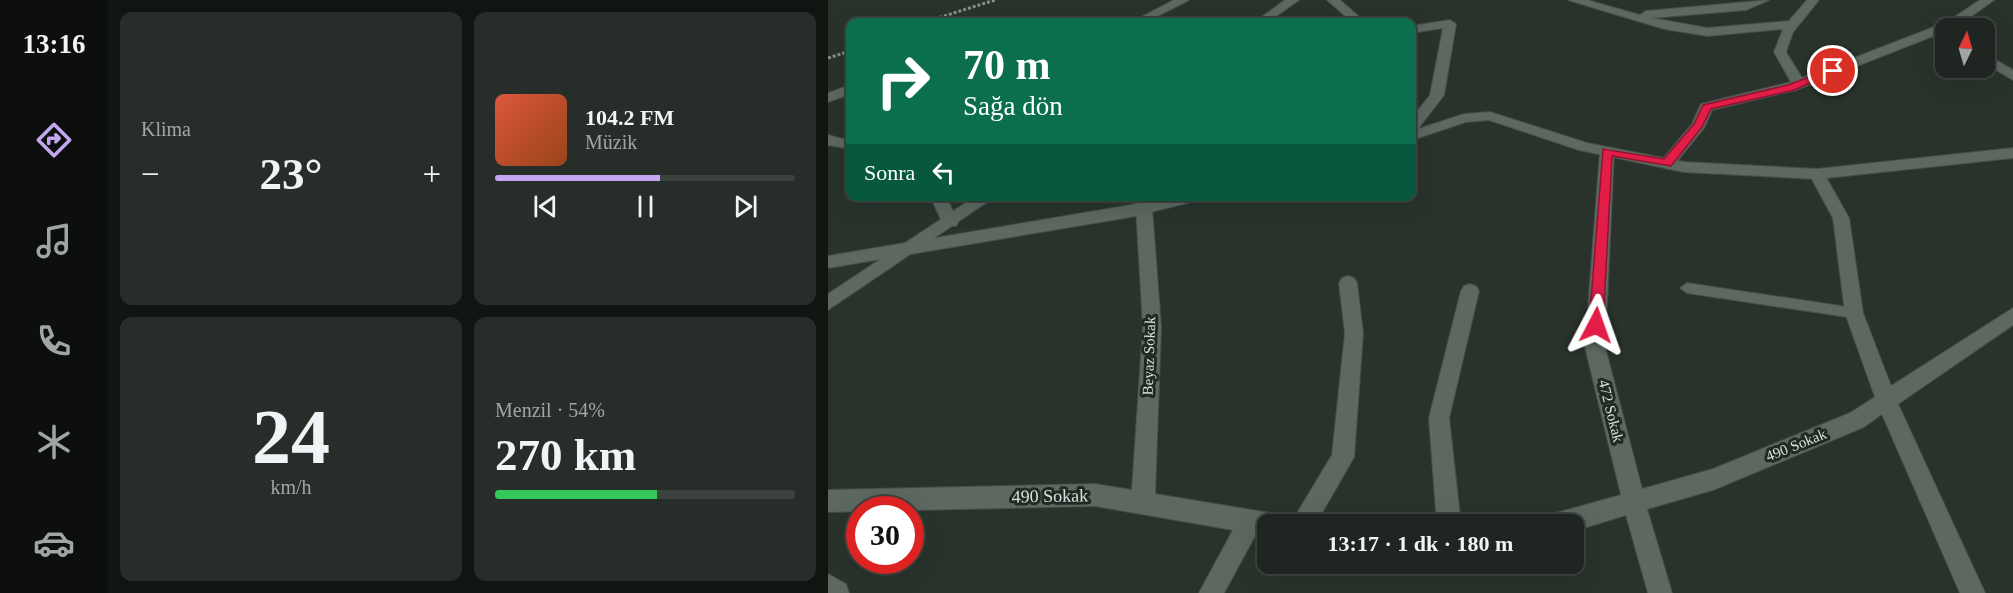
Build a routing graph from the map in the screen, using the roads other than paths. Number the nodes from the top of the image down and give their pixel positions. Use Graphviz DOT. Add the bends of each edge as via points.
graph roads {
  1 [pos="1183,0"];
  2 [pos="1293,0"];
  3 [pos="1334,0"];
  4 [pos="1574,0"];
  5 [pos="1763,0"];
  6 [pos="1813,0"];
  7 [pos="1988,0"];
  8 [pos="1632,16"];
  9 [pos="1146,18"];
  10 [pos="1266,18"];
  11 [pos="1354,18"];
  12 [pos="1962,18"];
  13 [pos="1793,24"];
  14 [pos="1416,28"];
  15 [pos="1935,33"];
  16 [pos="1995,64"];
  17 [pos="2013,76"];
  18 [pos="1799,84"];
  19 [pos="846,91"];
  20 [pos="828,98"];
  21 [pos="1416,122"];
  22 [pos="1416,135"];
  23 [pos="828,140"];
  24 [pos="846,144"];
  25 [pos="1607,152"];
  26 [pos="2013,153"];
  27 [pos="1667,164"];
  28 [pos="1817,174"];
  29 [pos="940,201"];
  30 [pos="981,201"];
  31 [pos="1146,202"];
  32 [pos="950,222"];
  33 [pos="911,248"];
  34 [pos="828,262"];
  35 [pos="1348,283"];
  36 [pos="1687,288"];
  37 [pos="1470,291"];
  38 [pos="828,303"];
  39 [pos="1854,313"];
  40 [pos="2013,315"];
  41 [pos="1886,400"];
  42 [pos="828,501"];
  43 [pos="1634,502"];
  44 [pos="1143,503"];
  45 [pos="1309,514"];
  46 [pos="1448,514"];
  47 [pos="1584,517"];
  48 [pos="1257,522"];
  49 [pos="1257,527"];
  50 [pos="828,586"];
  51 [pos="837,593"];
  52 [pos="1211,593"];
  53 [pos="1660,593"];
  54 [pos="1973,593"];
  1 -- 9 [label="street"];
  2 -- 10 [label="street"];
  3 -- 11 [label="street"];
  4 -- 8 [label="street"];
  5 -- 8 [label="street" via="1746,7"];
  6 -- 13 [label="street"];
  7 -- 12 [label="street"];
  8 -- 13 [label="street" via="1707,32"];
  13 -- 18 [label="street" via="1780,52"];
  14 -- 21 [label="street" via="1449,24 1437,95"];
  15 -- 18 [label="street"];
  16 -- 17 [label="street"];
  18 -- 27 [label="street" via="1707,107 1699,125"];
  19 -- 20 [label="street"];
  22 -- 25 [label="street" via="1464,118 1490,116"];
  23 -- 24 [label="street"];
  25 -- 27 [label="street"];
  25 -- 43 [label="street, 472 Sokak" via="1595,347"];
  26 -- 28 [label="street"];
  27 -- 28 [label="street"];
  28 -- 39 [label="street" via="1841,218"];
  29 -- 32 [label="street"];
  30 -- 32 [label="street"];
  31 -- 33 [label="street"];
  31 -- 44 [label="street, Beyaz Sokak" via="1152,327"];
  32 -- 33 [label="street"];
  33 -- 34 [label="street"];
  33 -- 38 [label="street"];
  35 -- 45 [label="street" via="1354,333 1343,457"];
  36 -- 39 [label="lane"];
  37 -- 46 [label="street" via="1439,417"];
  39 -- 41 [label="street"];
  40 -- 41 [label="street, 490 Sokak"];
  41 -- 43 [label="street, 490 Sokak" via="1857,420 1713,479"];
  41 -- 54 [label="street"];
  42 -- 44 [label="street, 490 Sokak" via="1095,495"];
  43 -- 47 [label="street, 490 Sokak"];
  43 -- 53 [label="street, 472 Sokak"];
  44 -- 48 [label="street, 490 Sokak"];
  49 -- 52 [label="street"];
  50 -- 51 [label="street"];
}
